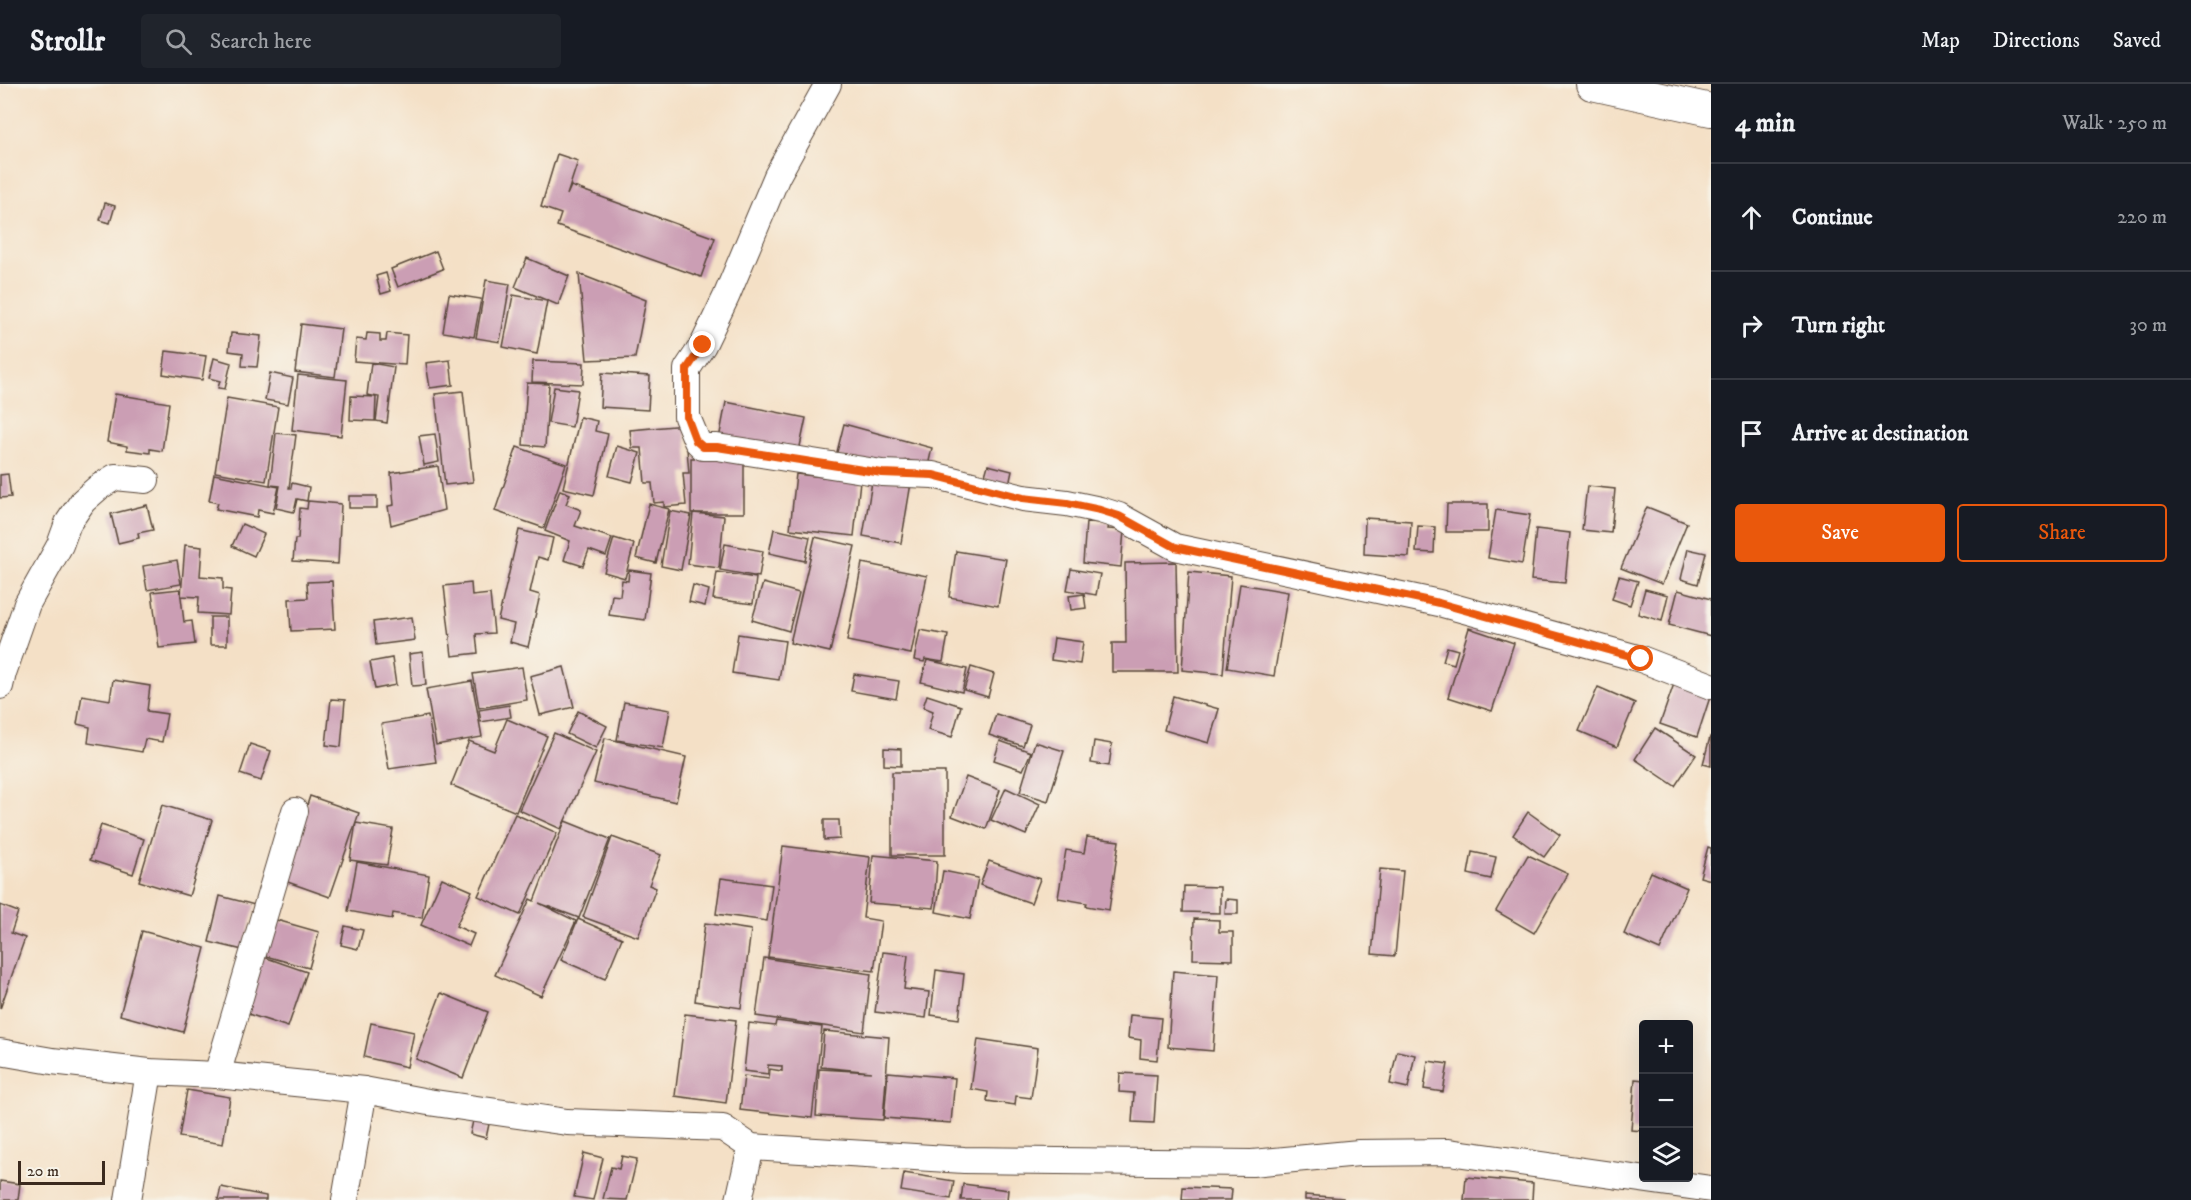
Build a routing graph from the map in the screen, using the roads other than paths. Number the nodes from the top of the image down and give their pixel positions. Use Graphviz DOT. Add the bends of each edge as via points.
graph roads {
  1 [pos="828,84"];
  2 [pos="1592,84"];
  3 [pos="1711,110"];
  4 [pos="146,480"];
  5 [pos="0,686"];
  6 [pos="1711,686"];
  7 [pos="295,811"];
  8 [pos="0,1052"];
  9 [pos="148,1072"];
  10 [pos="217,1075"];
  11 [pos="364,1090"];
  12 [pos="751,1147"];
  13 [pos="1711,1189"];
  14 [pos="128,1200"];
  15 [pos="345,1200"];
  16 [pos="739,1200"];
  1 -- 6 [label="street" via="777,176 726,297 687,369 687,417 696,441 703,447 882,473 933,475 1023,498 1100,510 1119,516 1175,547 1439,603 1641,659"];
  2 -- 3 [label="street"];
  4 -- 5 [label="street" via="115,477 83,501 27,604"];
  7 -- 10 [label="street"];
  8 -- 9 [label="street"];
  9 -- 10 [label="street"];
  9 -- 14 [label="street"];
  10 -- 11 [label="street"];
  11 -- 12 [label="street" via="567,1122 723,1128"];
  11 -- 15 [label="street"];
  12 -- 13 [label="street" via="964,1160 1252,1162 1359,1153 1449,1152"];
  12 -- 16 [label="street"];
}
